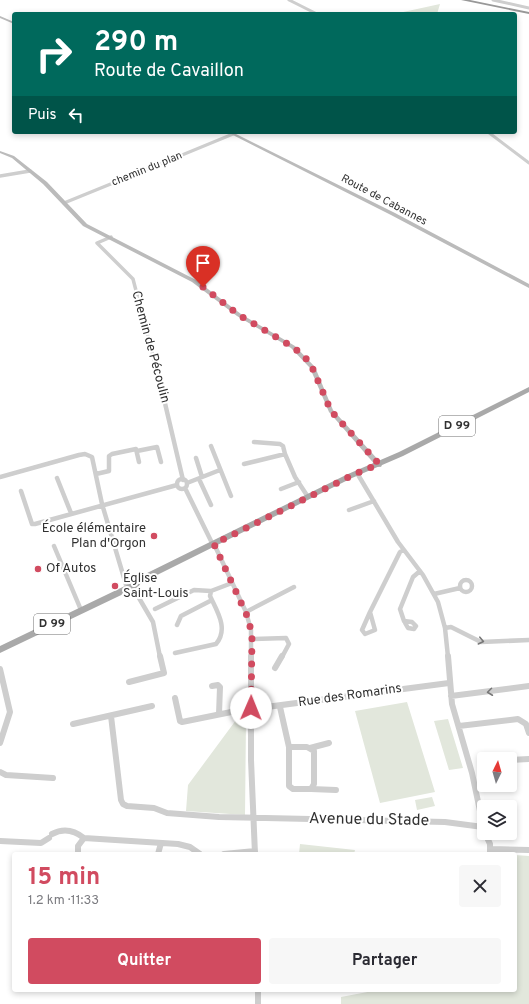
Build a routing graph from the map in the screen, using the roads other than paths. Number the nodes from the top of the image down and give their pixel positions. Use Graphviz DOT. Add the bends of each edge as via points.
graph roads {
  1 [pos="289,0"];
  2 [pos="463,0"];
  3 [pos="475,0"];
  4 [pos="482,0"];
  5 [pos="493,0"];
  6 [pos="500,5"];
  7 [pos="529,10"];
  8 [pos="313,12"];
  9 [pos="0,17"];
  10 [pos="12,22"];
  11 [pos="229,134"];
  12 [pos="233,134"];
  13 [pos="491,134"];
  14 [pos="0,152"];
  15 [pos="529,163"];
  16 [pos="30,171"];
  17 [pos="0,176"];
  18 [pos="64,204"];
  19 [pos="111,237"];
  20 [pos="529,286"];
  21 [pos="529,389"];
  22 [pos="254,442"];
  23 [pos="211,446"];
  24 [pos="137,451"];
  25 [pos="285,454"];
  26 [pos="196,458"];
  27 [pos="140,462"];
  28 [pos="161,462"];
  29 [pos="244,464"];
  30 [pos="379,464"];
  31 [pos="220,470"];
  32 [pos="357,473"];
  33 [pos="96,474"];
  34 [pos="0,477"];
  35 [pos="57,478"];
  36 [pos="200,478"];
  37 [pos="299,482"];
  38 [pos="185,484"];
  39 [pos="177,485"];
  40 [pos="281,489"];
  41 [pos="21,491"];
  42 [pos="231,496"];
  43 [pos="308,497"];
  44 [pos="374,501"];
  45 [pos="102,504"];
  46 [pos="211,505"];
  47 [pos="349,510"];
  48 [pos="71,513"];
  49 [pos="214,544"];
  50 [pos="54,546"];
  51 [pos="403,550"];
  52 [pos="420,571"];
  53 [pos="232,583"];
  54 [pos="129,587"];
  55 [pos="294,587"];
  56 [pos="460,588"];
  57 [pos="211,591"];
  58 [pos="434,594"];
  59 [pos="212,600"];
  60 [pos="155,609"];
  61 [pos="81,610"];
  62 [pos="246,612"];
  63 [pos="370,612"];
  64 [pos="404,621"];
  65 [pos="177,626"];
  66 [pos="445,628"];
  67 [pos="252,639"];
  68 [pos="529,640"];
  69 [pos="0,650"];
  70 [pos="175,653"];
  71 [pos="275,668"];
  72 [pos="0,669"];
  73 [pos="129,682"];
  74 [pos="449,683"];
  75 [pos="212,686"];
  76 [pos="529,686"];
  77 [pos="451,696"];
  78 [pos="175,698"];
  79 [pos="152,706"];
  80 [pos="280,706"];
  81 [pos="251,709"];
  82 [pos="219,714"];
  83 [pos="111,716"];
  84 [pos="73,724"];
  85 [pos="459,726"];
  86 [pos="529,733"];
  87 [pos="0,743"];
  88 [pos="329,743"];
  89 [pos="289,747"];
  90 [pos="310,748"];
  91 [pos="529,759"];
  92 [pos="517,760"];
  93 [pos="0,772"];
  94 [pos="53,778"];
  95 [pos="311,789"];
  96 [pos="336,790"];
  97 [pos="478,800"];
  98 [pos="254,818"];
  99 [pos="477,829"];
  100 [pos="84,838"];
  101 [pos="487,840"];
  102 [pos="0,841"];
  103 [pos="160,843"];
  104 [pos="529,850"];
  105 [pos="78,852"];
  106 [pos="158,852"];
  107 [pos="197,852"];
  108 [pos="255,852"];
  109 [pos="490,852"];
  110 [pos="258,992"];
  111 [pos="258,1004"];
  1 -- 8 [label="street"];
  2 -- 7 [label="highway"];
  3 -- 6 [label="highway"];
  4 -- 6 [label="highway"];
  5 -- 7 [label="street"];
  6 -- 7 [label="highway"];
  9 -- 10 [label="street"];
  11 -- 18 [label="street, chemin du plan"];
  12 -- 20 [label="street, Route de Cabannes"];
  13 -- 15 [label="street"];
  14 -- 16 [label="street" via="13,157"];
  16 -- 17 [label="street"];
  16 -- 18 [label="street"];
  18 -- 19 [label="street" via="85,225"];
  19 -- 30 [label="street" via="194,281 239,315 300,352 312,367 331,411"];
  19 -- 38 [label="street, Chemin de Pécoulin" via="97,243 133,279"];
  21 -- 30 [label="main road, D 99"];
  22 -- 25 [label="street" via="280,444"];
  23 -- 31 [label="street"];
  24 -- 27 [label="street"];
  24 -- 28 [label="street" via="157,447"];
  24 -- 33 [label="street" via="136,449 112,454 109,456 110,471"];
  25 -- 29 [label="street"];
  25 -- 37 [label="street"];
  26 -- 36 [label="street"];
  30 -- 32 [label="main road, D 99"];
  31 -- 36 [label="street"];
  31 -- 42 [label="street"];
  32 -- 43 [label="main road, D 99"];
  32 -- 44 [label="street"];
  33 -- 34 [label="street" via="92,457 85,454"];
  33 -- 45 [label="street"];
  35 -- 48 [label="street"];
  36 -- 38 [label="street"];
  36 -- 46 [label="street"];
  37 -- 40 [label="street"];
  37 -- 43 [label="street"];
  38 -- 39 [label="street" via="180,488"];
  38 -- 39 [label="street" via="179,481"];
  38 -- 49 [label="street, Chemin de Pécoulin"];
  39 -- 45 [label="street"];
  41 -- 48 [label="street" via="32,524"];
  43 -- 49 [label="main road, D 99"];
  44 -- 47 [label="street"];
  44 -- 51 [label="street"];
  45 -- 48 [label="street"];
  45 -- 54 [label="street"];
  49 -- 53 [label="street, Chemin de Pécoulin"];
  49 -- 54 [label="main road, D 99" via="206,551"];
  50 -- 61 [label="street"];
  51 -- 52 [label="street"];
  51 -- 63 [label="street"];
  52 -- 58 [label="street"];
  52 -- 64 [label="street" via="413,577 400,606"];
  53 -- 57 [label="street"];
  53 -- 62 [label="street, Chemin de Pécoulin"];
  54 -- 61 [label="main road, D 99"];
  54 -- 73 [label="street" via="153,622 164,673"];
  55 -- 62 [label="street"];
  56 -- 58 [label="street"];
  57 -- 59 [label="street"];
  57 -- 60 [label="street" via="194,590"];
  58 -- 66 [label="street"];
  59 -- 65 [label="street" via="181,616"];
  59 -- 70 [label="street" via="223,637 216,644"];
  61 -- 69 [label="main road, D 99"];
  62 -- 67 [label="street, Chemin de Pécoulin"];
  66 -- 68 [label="street, one-way" via="451,627 481,642"];
  66 -- 74 [label="street"];
  67 -- 71 [label="street" via="286,638 289,641"];
  67 -- 81 [label="street, Chemin de Pécoulin"];
  72 -- 87 [label="street" via="10,712"];
  74 -- 77 [label="street"];
  74 -- 80 [label="street, Rue des Romarins"];
  75 -- 82 [label="street" via="220,687"];
  76 -- 77 [label="street, one-way"];
  77 -- 85 [label="street"];
  78 -- 82 [label="street, Rue des Romarins" via="182,722"];
  79 -- 83 [label="street"];
  80 -- 81 [label="street, Rue des Romarins"];
  80 -- 89 [label="street"];
  81 -- 82 [label="street, Rue des Romarins"];
  81 -- 98 [label="street, Chemin de Pécoulin"];
  83 -- 84 [label="street"];
  83 -- 98 [label="street, Avenue du Stade" via="123,804 154,808 167,813"];
  85 -- 86 [label="street" via="518,719 526,724"];
  85 -- 97 [label="street"];
  88 -- 90 [label="street"];
  89 -- 90 [label="street"];
  89 -- 95 [label="street" via="289,786"];
  90 -- 95 [label="street" via="314,753 314,784"];
  91 -- 92 [label="street"];
  93 -- 94 [label="street" via="6,775"];
  95 -- 96 [label="street"];
  98 -- 99 [label="street, Avenue du Stade" via="445,822"];
  98 -- 108 [label="street, Chemin de Pécoulin"];
  100 -- 102 [label="street" via="78,832 56,831 40,843"];
  100 -- 103 [label="street"];
  100 -- 105 [label="street" via="78,846"];
  101 -- 109 [label="street"];
  103 -- 106 [label="street"];
  103 -- 107 [label="street" via="187,846"];
  104 -- 109 [label="street"];
  110 -- 111 [label="street"];
}
